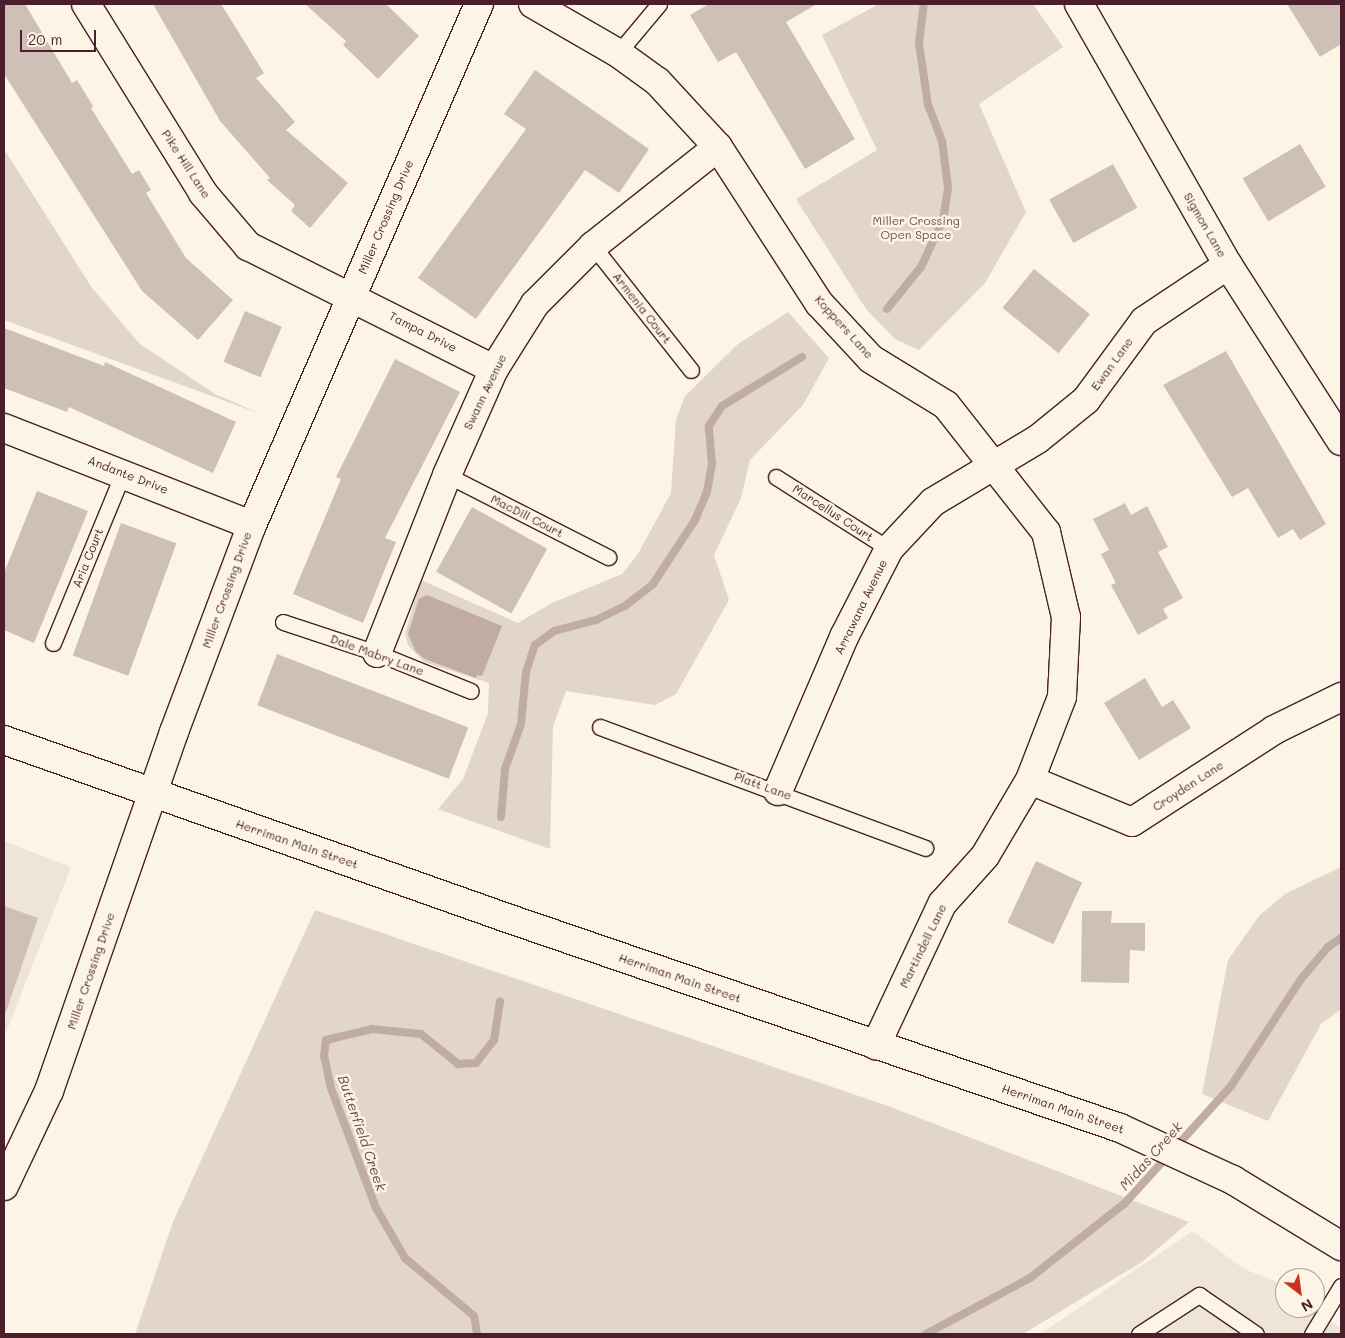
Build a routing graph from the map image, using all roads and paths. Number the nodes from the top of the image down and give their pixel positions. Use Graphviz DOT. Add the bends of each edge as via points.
graph roads {
  1 [pos="86,4"];
  2 [pos="478,4"];
  3 [pos="533,4"];
  4 [pos="659,4"];
  5 [pos="1079,4"];
  6 [pos="618,53"];
  7 [pos="718,147"];
  8 [pos="594,246"];
  9 [pos="1228,265"];
  10 [pos="351,296"];
  11 [pos="494,369"];
  12 [pos="691,370"];
  13 [pos="4,428"];
  14 [pos="1341,441"];
  15 [pos="997,466"];
  16 [pos="123,472"];
  17 [pos="446,475"];
  18 [pos="776,477"];
  19 [pos="252,525"];
  20 [pos="889,549"];
  21 [pos="608,557"];
  22 [pos="283,622"];
  23 [pos="54,643"];
  24 [pos="377,653"];
  25 [pos="471,691"];
  26 [pos="1341,697"];
  27 [pos="600,727"];
  28 [pos="4,740"];
  29 [pos="1030,780"];
  30 [pos="778,791"];
  31 [pos="153,794"];
  32 [pos="925,848"];
  33 [pos="876,1045"];
  34 [pos="4,1186"];
  35 [pos="1341,1246"];
  36 [pos="1341,1286"];
  37 [pos="1139,1334"];
  38 [pos="1256,1334"];
  39 [pos="1312,1334"];
  1 -- 10 [label="street, Pike Hill Lane" via="203,192 248,246"];
  2 -- 10 [label="street, Miller Crossing Drive"];
  3 -- 6 [label="street, Koppers Lane"];
  4 -- 6 [label="lane"];
  5 -- 9 [label="street, Sigmon Lane"];
  6 -- 7 [label="street, Koppers Lane" via="658,82"];
  7 -- 8 [label="street, Swann Avenue"];
  7 -- 15 [label="street, Koppers Lane" via="820,303 871,359 946,405"];
  8 -- 11 [label="street, Swann Avenue" via="535,304"];
  8 -- 12 [label="lane, Armenia Court"];
  9 -- 14 [label="street, Sigmon Lane"];
  9 -- 15 [label="street, Ewan Lane" via="1144,321 1086,400 1038,439"];
  10 -- 11 [label="street, Tampa Drive"];
  10 -- 19 [label="street, Miller Crossing Drive"];
  11 -- 17 [label="street, Swann Avenue"];
  13 -- 16 [label="street, Andante Drive"];
  15 -- 20 [label="street, Arrawana Avenue" via="933,502"];
  15 -- 29 [label="street, Koppers Lane" via="1046,532 1066,617 1062,697"];
  16 -- 19 [label="street, Andante Drive"];
  16 -- 23 [label="lane, Aria Court"];
  17 -- 21 [label="lane, MacDill Court"];
  17 -- 24 [label="street, Swann Avenue"];
  18 -- 20 [label="lane, Marcellus Court"];
  19 -- 31 [label="street, Miller Crossing Drive"];
  20 -- 30 [label="street, Arrawana Avenue" via="844,637"];
  22 -- 24 [label="lane, Dale Mabry Lane"];
  24 -- 25 [label="lane, Dale Mabry Lane"];
  26 -- 29 [label="street, Croyden Lane" via="1274,730 1132,822"];
  27 -- 30 [label="lane, Platt Lane"];
  28 -- 31 [label="street, Herriman Main Street"];
  29 -- 33 [label="street, Martindell Lane" via="985,856 942,904"];
  30 -- 32 [label="lane, Platt Lane"];
  31 -- 33 [label="street, Herriman Main Street"];
  31 -- 34 [label="street, Miller Crossing Drive" via="49,1091"];
  33 -- 35 [label="street, Herriman Main Street" via="1120,1128 1233,1180"];
  36 -- 39 [label="lane"];
  37 -- 38 [label="lane" via="1199,1296"];
}
